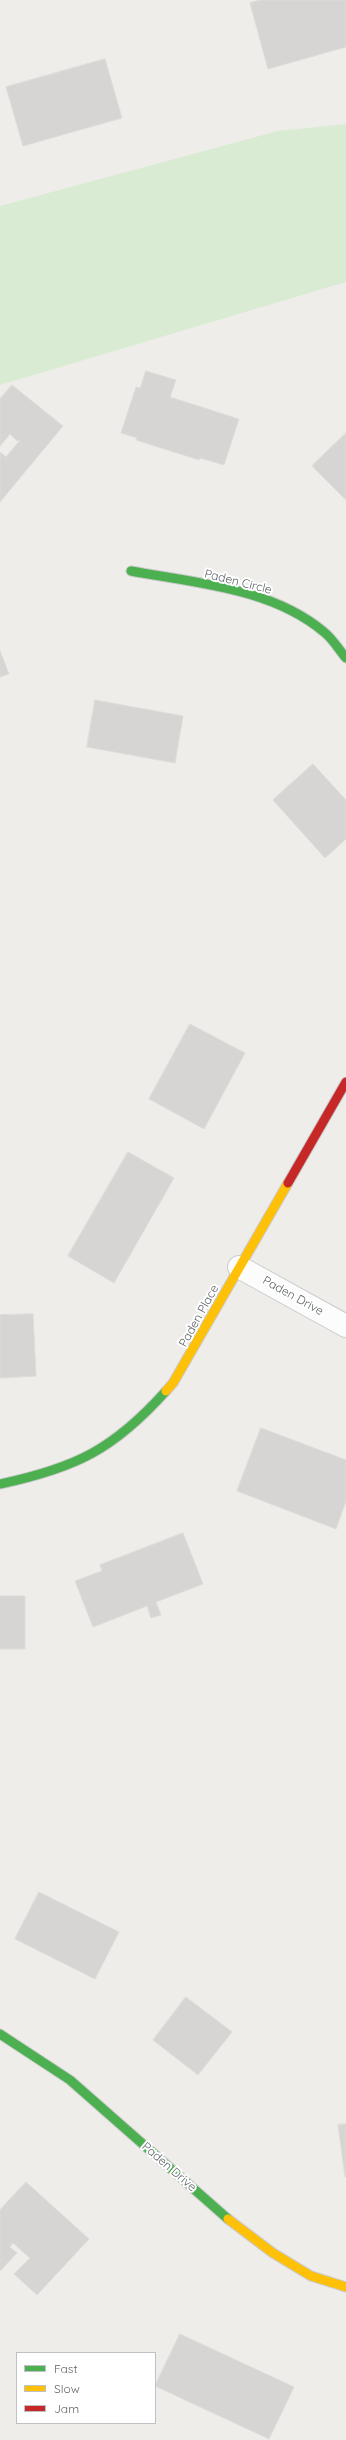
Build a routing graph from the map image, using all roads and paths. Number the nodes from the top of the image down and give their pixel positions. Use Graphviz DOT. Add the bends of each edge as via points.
graph roads {
  1 [pos="131,571"];
  2 [pos="346,658"];
  3 [pos="346,1082"];
  4 [pos="239,1267"];
  5 [pos="346,1326"];
  6 [pos="0,1484"];
  7 [pos="0,2034"];
  8 [pos="346,2287"];
  1 -- 2 [label="street, Paden Circle" via="261,598 291,610 325,633"];
  3 -- 4 [label="street, Paden Place"];
  4 -- 5 [label="street, Paden Drive"];
  4 -- 6 [label="street, Paden Place" via="181,1371 144,1415 116,1440 75,1463 29,1478"];
  7 -- 8 [label="street, Paden Drive" via="70,2080 241,2230 310,2276"];
}
